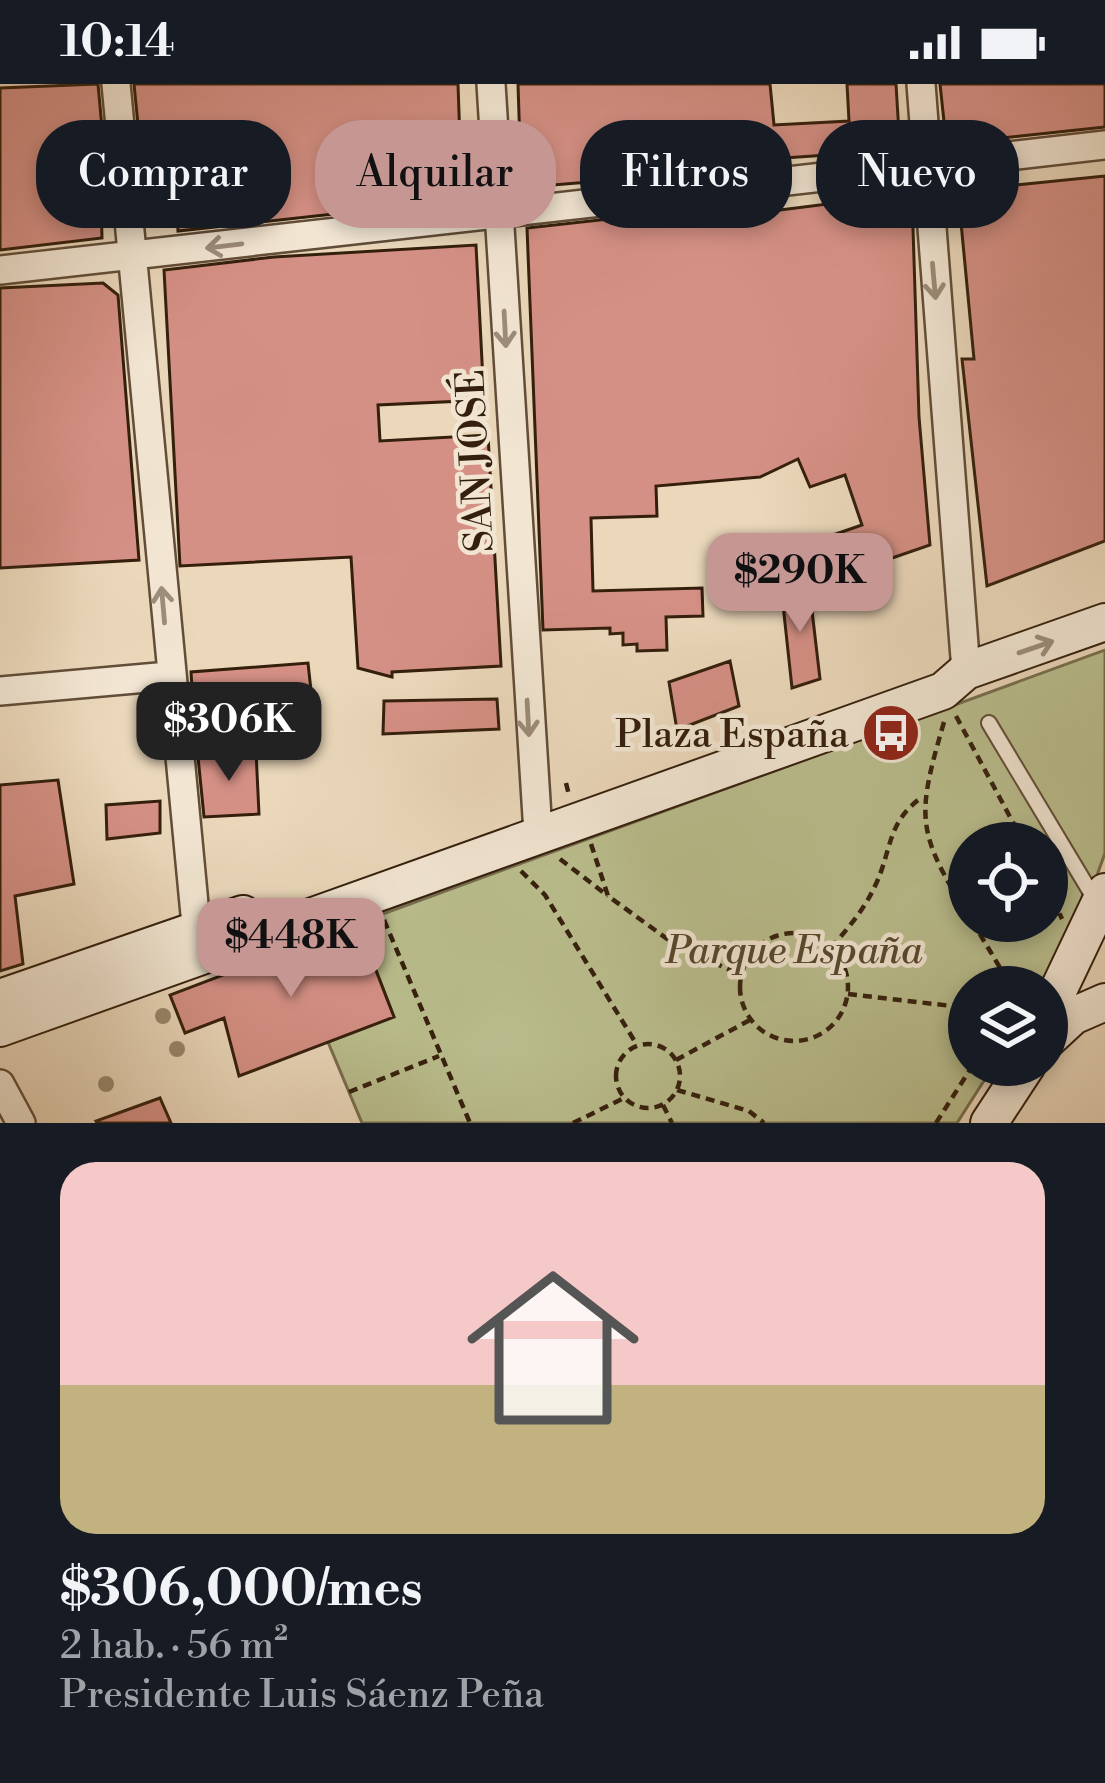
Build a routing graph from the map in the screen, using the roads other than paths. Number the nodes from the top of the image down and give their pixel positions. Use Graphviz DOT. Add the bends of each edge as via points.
graph roads {
  1 [pos="116,84"];
  2 [pos="491,84"];
  3 [pos="921,84"];
  4 [pos="493,120"];
  5 [pos="922,120"];
  6 [pos="1105,145"];
  7 [pos="1019,154"];
  8 [pos="816,176"];
  9 [pos="556,205"];
  10 [pos="368,228"];
  11 [pos="499,228"];
  12 [pos="929,228"];
  13 [pos="133,257"];
  14 [pos="0,270"];
  15 [pos="1105,622"];
  16 [pos="966,671"];
  17 [pos="169,676"];
  18 [pos="0,691"];
  19 [pos="989,723"];
  20 [pos="536,836"];
  21 [pos="1102,899"];
  22 [pos="198,943"];
  23 [pos="1068,970"];
  24 [pos="0,998"];
  25 [pos="1105,1002"];
  26 [pos="1068,1022"];
  27 [pos="0,1028"];
  28 [pos="0,1084"];
  29 [pos="1012,1086"];
  30 [pos="21,1123"];
  31 [pos="989,1123"];
  1 -- 13 [label="street"];
  2 -- 4 [label="street, SAN JOSÉ"];
  3 -- 5 [label="street"];
  6 -- 7 [label="street"];
  8 -- 9 [label="street"];
  10 -- 13 [label="street, one-way"];
  11 -- 20 [label="street, SAN JOSÉ, one-way"];
  12 -- 16 [label="street, one-way"];
  13 -- 14 [label="street"];
  17 -- 13 [label="street, one-way"];
  16 -- 15 [label="main road, one-way"];
  16 -- 20 [label="main road" via="943,691 576,811"];
  17 -- 18 [label="street"];
  17 -- 22 [label="street"];
  19 -- 21 [label="lane"];
  20 -- 22 [label="main road"];
  21 -- 23 [label="main road"];
  22 -- 24 [label="main road"];
  22 -- 27 [label="main road"];
  25 -- 26 [label="main road"];
  28 -- 30 [label="street"];
  29 -- 31 [label="main road"];
}
